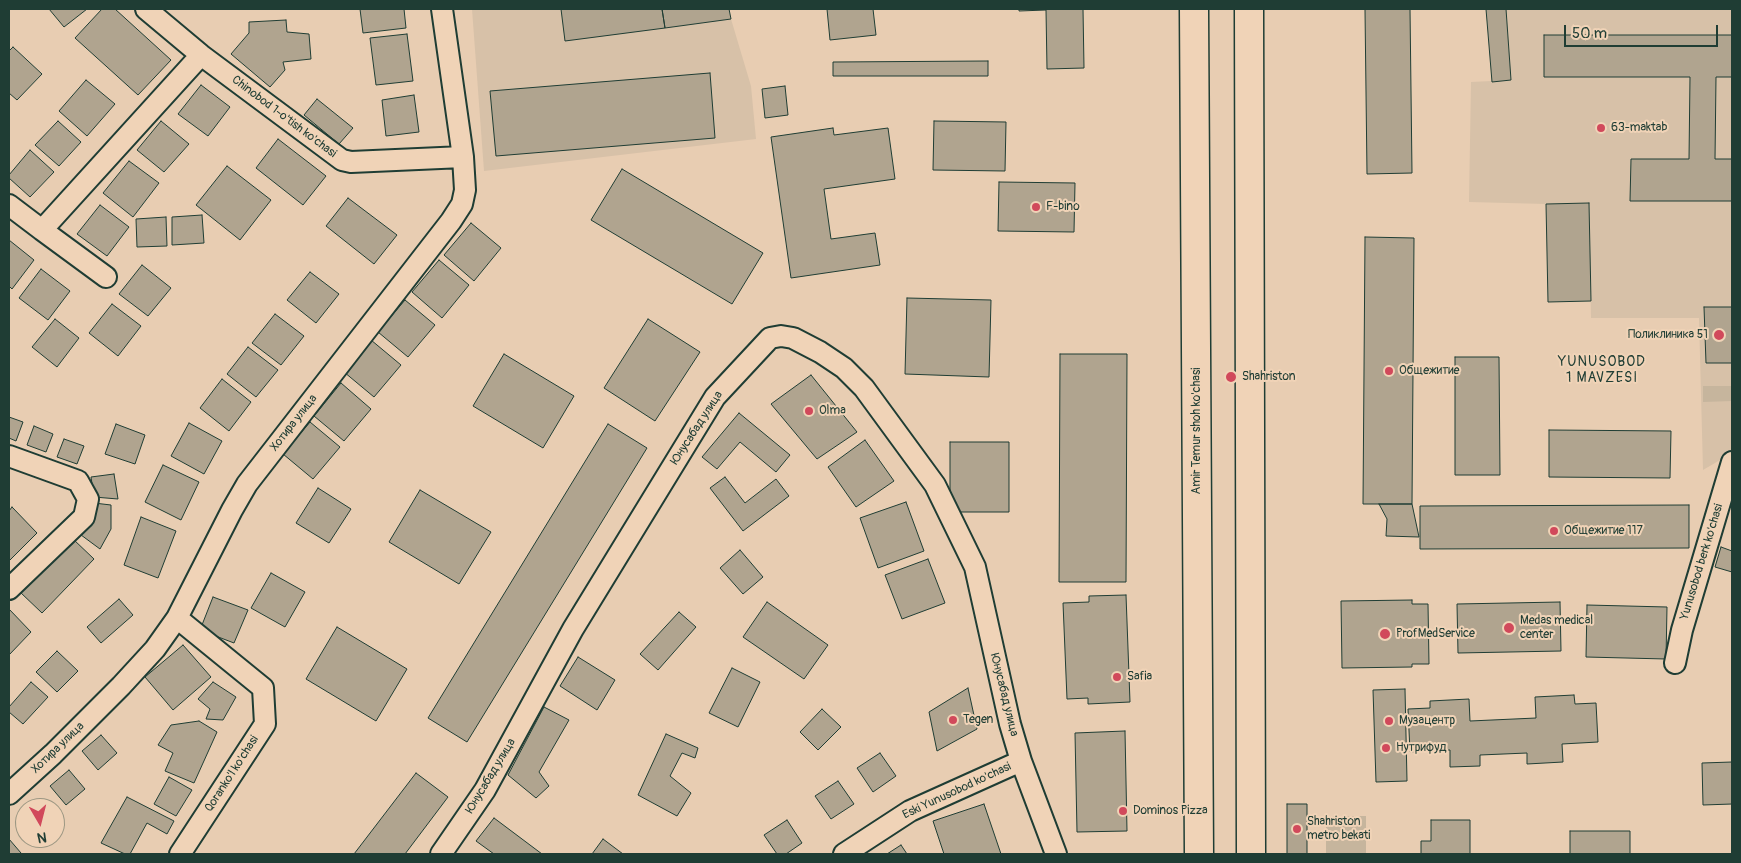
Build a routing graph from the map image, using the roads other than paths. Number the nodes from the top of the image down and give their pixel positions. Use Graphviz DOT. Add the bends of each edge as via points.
graph roads {
  1 [pos="146,9"];
  2 [pos="442,9"];
  3 [pos="1194,9"];
  4 [pos="1249,9"];
  5 [pos="201,55"];
  6 [pos="463,157"];
  7 [pos="9,205"];
  8 [pos="42,230"];
  9 [pos="106,277"];
  10 [pos="9,456"];
  11 [pos="1732,462"];
  12 [pos="9,589"];
  13 [pos="177,618"];
  14 [pos="1675,663"];
  15 [pos="1021,761"];
  16 [pos="9,794"];
  17 [pos="180,854"];
  18 [pos="441,854"];
  19 [pos="844,854"];
  20 [pos="1056,854"];
  21 [pos="1199,854"];
  22 [pos="1251,854"];
  1 -- 5 [label="street, Chinobod 1-o'tish ko'chasi"];
  2 -- 6 [label="street, Хотира улица"];
  3 -- 21 [label="main road, Amir Temur shoh ko'chasi"];
  4 -- 22 [label="main road"];
  5 -- 6 [label="street, Chinobod 1-o'tish ko'chasi" via="342,160"];
  5 -- 8 [label="street"];
  6 -- 13 [label="street, Хотира улица" via="465,190 462,204 247,484"];
  7 -- 8 [label="street"];
  8 -- 9 [label="street"];
  10 -- 12 [label="street" via="78,480 88,500 84,517"];
  11 -- 14 [label="street, Yunusobod berk ko'chasi"];
  13 -- 16 [label="street, Хотира улица" via="155,649 121,686"];
  13 -- 17 [label="street, Qoranko'l ko'chasi" via="263,688 265,724"];
  15 -- 18 [label="street, Юнусабад улица" via="974,567 935,485 864,388 844,368 811,347 781,336 770,338 715,397 573,629 485,790"];
  15 -- 19 [label="street, Eski Yunusobod ko'chasi" via="910,811"];
  15 -- 20 [label="street, Юнусабад улица"];
}
